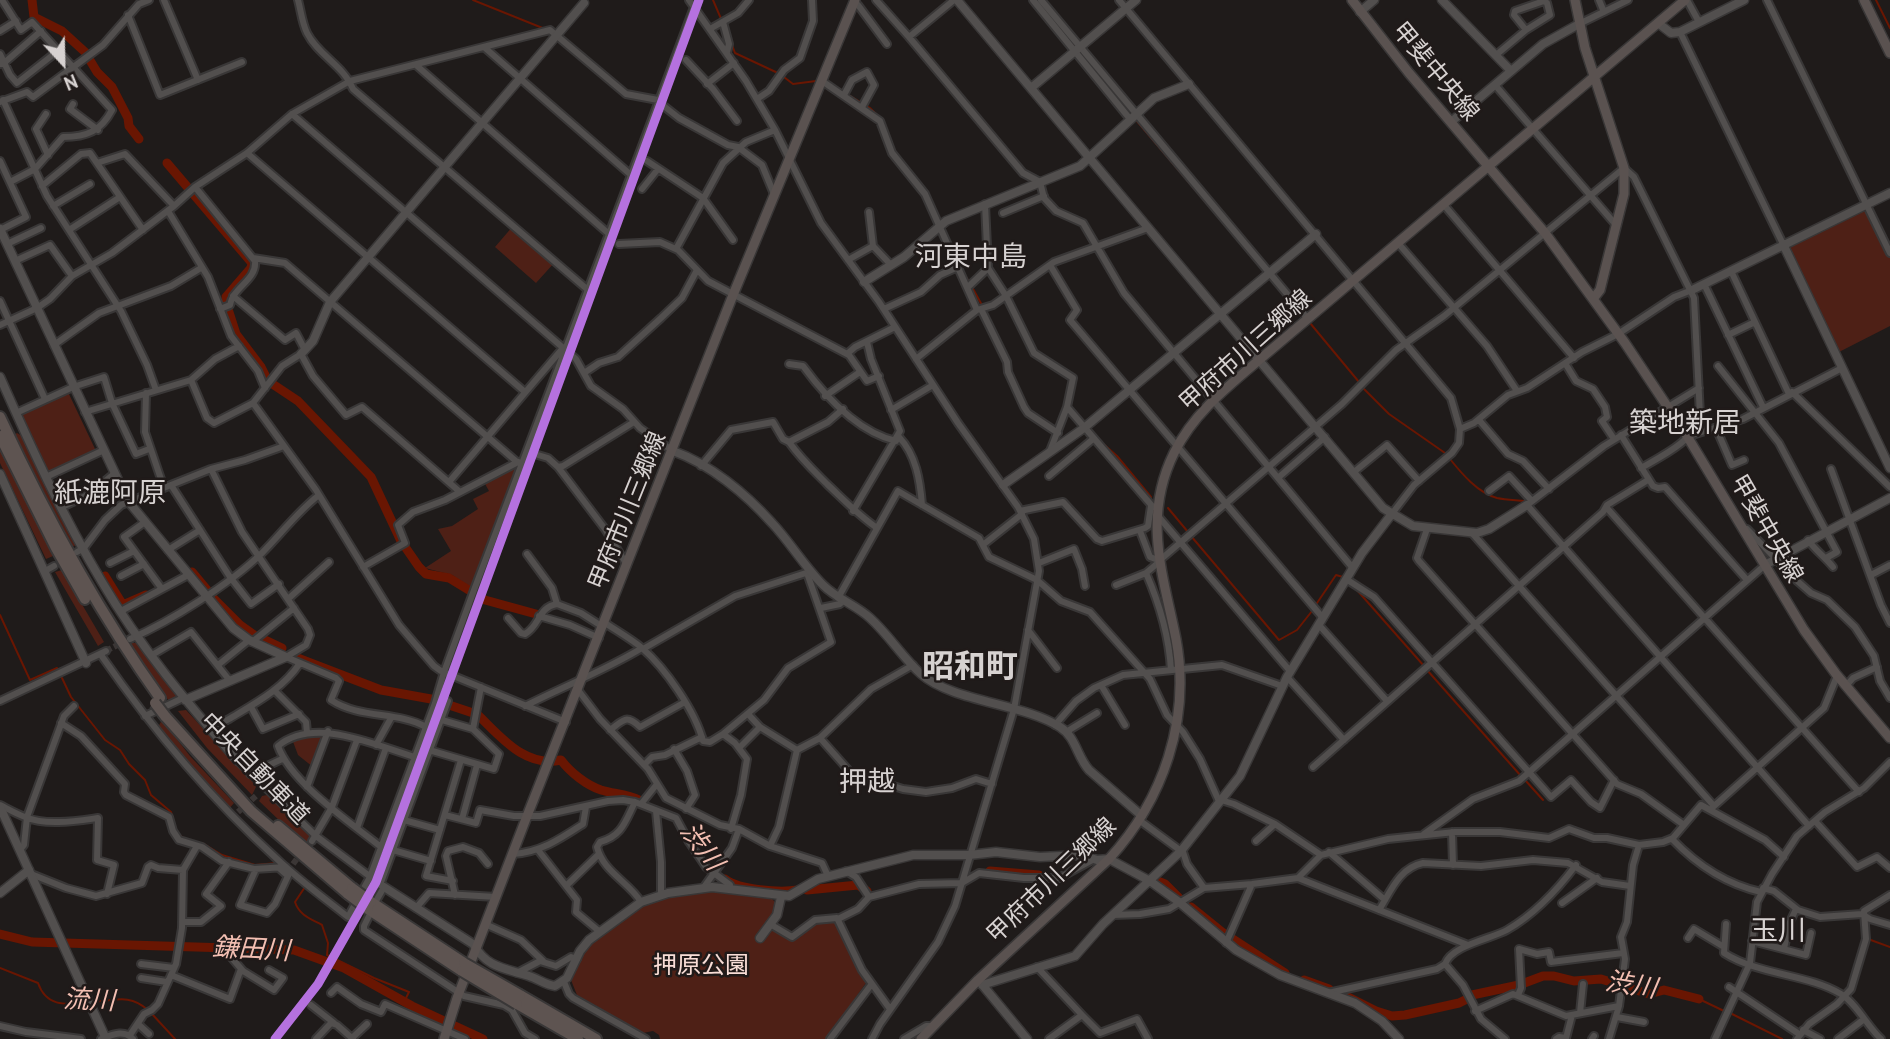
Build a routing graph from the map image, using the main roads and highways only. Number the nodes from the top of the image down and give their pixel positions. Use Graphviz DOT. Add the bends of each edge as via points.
graph roads {
  1 [pos="1352,0"];
  2 [pos="1575,0"];
  3 [pos="1686,0"];
  4 [pos="1864,0"];
  5 [pos="854,1"];
  6 [pos="1890,53"];
  7 [pos="1594,77"];
  8 [pos="1489,167"];
  9 [pos="1593,299"];
  10 [pos="0,417"];
  11 [pos="0,436"];
  12 [pos="158,701"];
  13 [pos="1890,738"];
  14 [pos="515,1002"];
  15 [pos="446,1033"];
  16 [pos="578,1039"];
  17 [pos="596,1039"];
  18 [pos="921,1039"];
  1 -- 8 [label="main road, 甲斐中央線"];
  2 -- 7 [label="main road"];
  3 -- 7 [label="main road, 甲府市川三郷線"];
  4 -- 6 [label="main road"];
  5 -- 15 [label="main road, 甲府市川三郷線" via="527,816"];
  7 -- 8 [label="main road, 甲府市川三郷線"];
  7 -- 9 [label="main road" via="1624,168 1624,194 1600,290"];
  8 -- 9 [label="main road, 甲斐中央線"];
  8 -- 18 [label="main road, 甲府市川三郷線" via="1214,399 1178,446 1155,510 1158,561 1177,642 1177,725 1165,769 1126,841"];
  9 -- 13 [label="main road, 甲斐中央線" via="1687,436 1804,630"];
  10 -- 12 [label="highway, 中央自動車道" via="82,579"];
  11 -- 12 [label="highway, 中央自動車道" via="89,606"];
  12 -- 14 [label="highway, 中央自動車道, bridge" via="256,806 350,891"];
  14 -- 16 [label="highway, 中央自動車道"];
  14 -- 17 [label="highway, 中央自動車道"];
}
